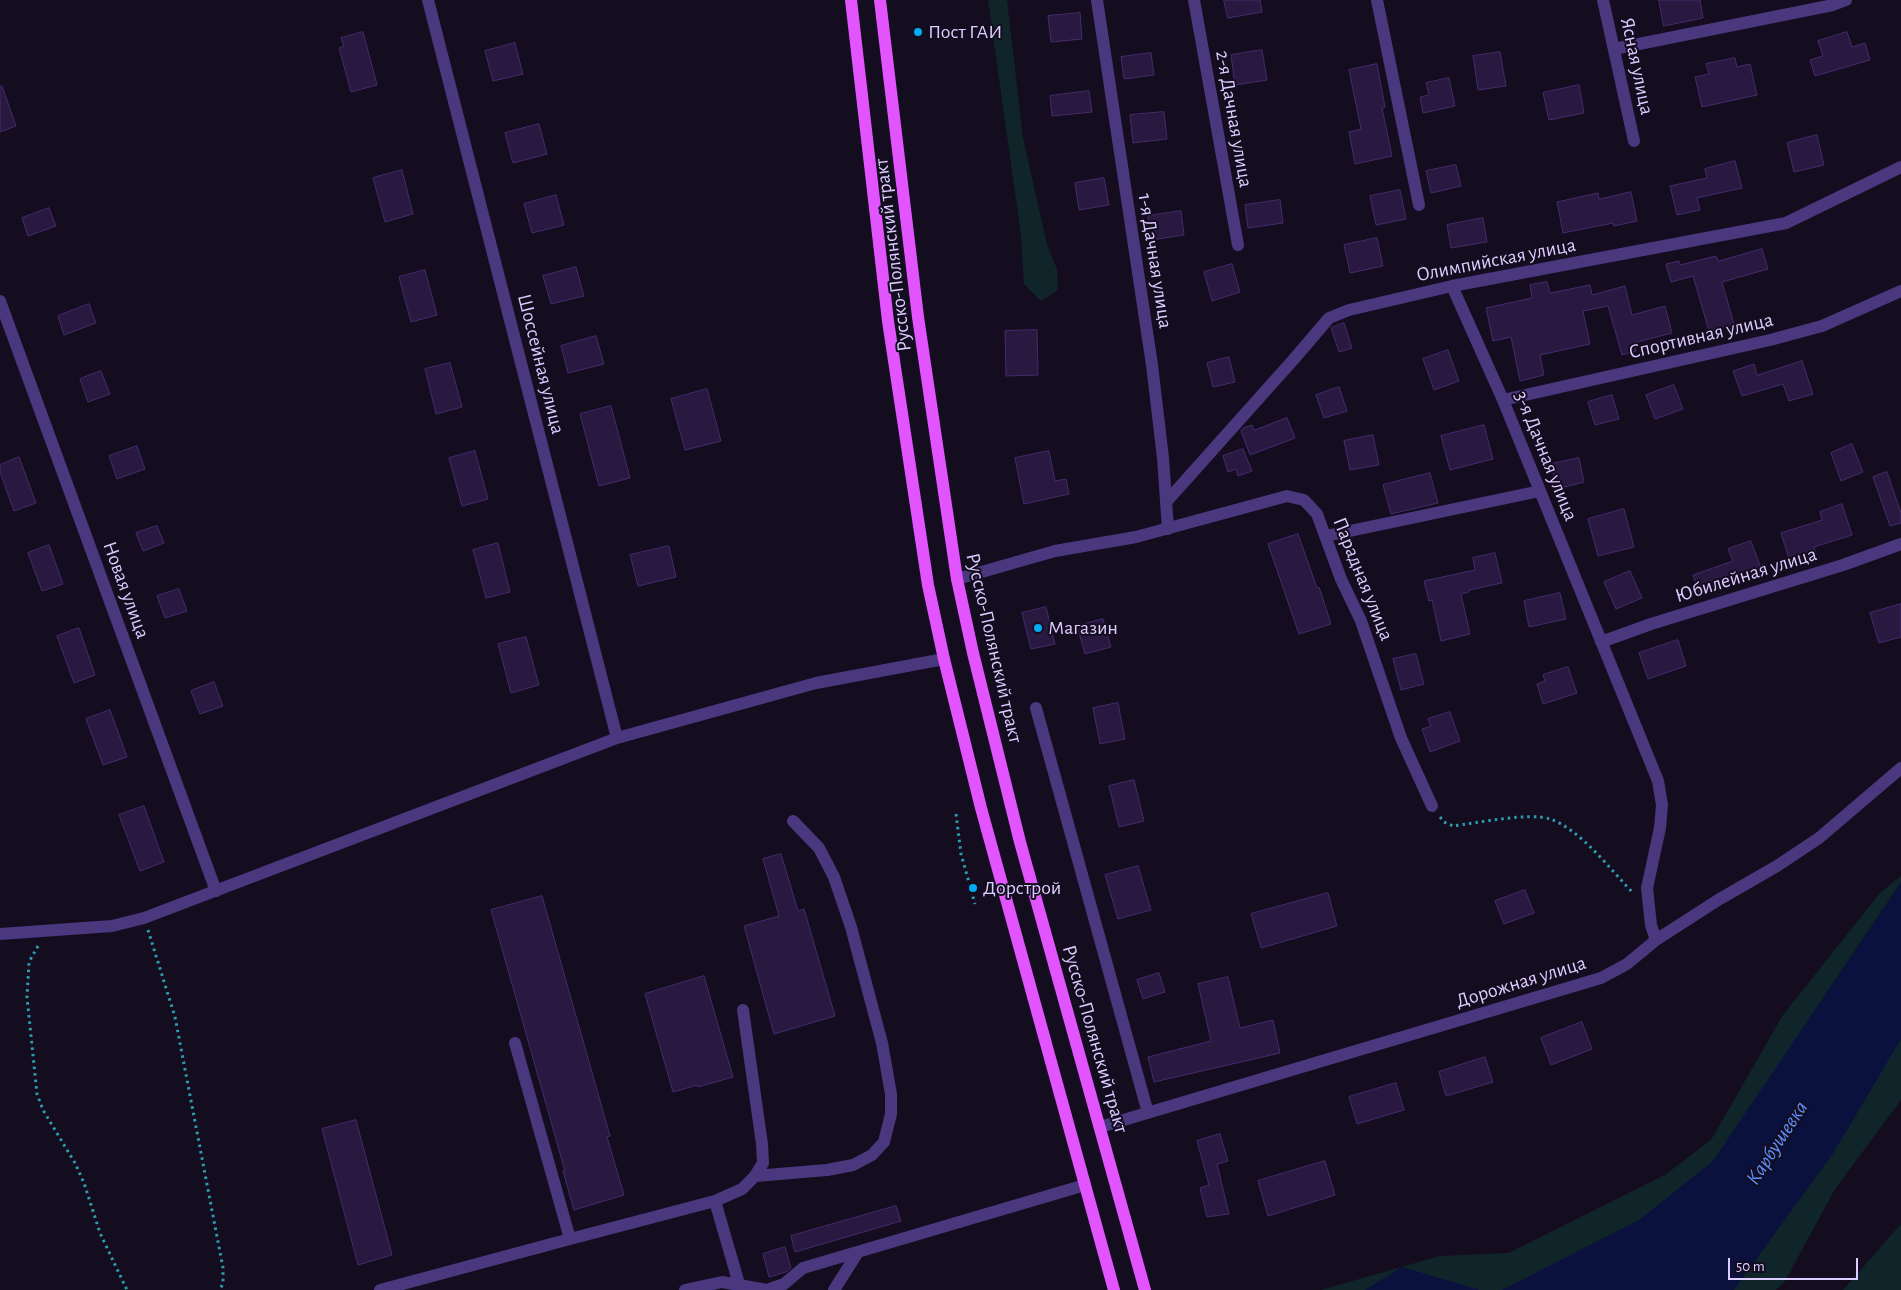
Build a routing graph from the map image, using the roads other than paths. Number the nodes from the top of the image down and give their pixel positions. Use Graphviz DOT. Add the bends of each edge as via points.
graph roads {
  1 [pos="428,0"];
  2 [pos="851,0"];
  3 [pos="880,0"];
  4 [pos="1097,0"];
  5 [pos="1194,0"];
  6 [pos="1377,0"];
  7 [pos="1603,0"];
  8 [pos="1846,0"];
  9 [pos="1614,49"];
  10 [pos="1634,141"];
  11 [pos="1901,167"];
  12 [pos="1419,205"];
  13 [pos="1238,246"];
  14 [pos="1452,286"];
  15 [pos="1901,292"];
  16 [pos="0,301"];
  17 [pos="1503,400"];
  18 [pos="1540,491"];
  19 [pos="1166,501"];
  20 [pos="1168,529"];
  21 [pos="1326,536"];
  22 [pos="1901,544"];
  23 [pos="957,579"];
  24 [pos="1601,642"];
  25 [pos="944,660"];
  26 [pos="1036,708"];
  27 [pos="617,738"];
  28 [pos="1901,768"];
  29 [pos="1432,806"];
  30 [pos="793,821"];
  31 [pos="216,892"];
  32 [pos="0,934"];
  33 [pos="1656,940"];
  34 [pos="743,1010"];
  35 [pos="515,1044"];
  36 [pos="1148,1113"];
  37 [pos="1100,1127"];
  38 [pos="755,1176"];
  39 [pos="1085,1185"];
  40 [pos="715,1201"];
  41 [pos="570,1239"];
  42 [pos="858,1252"];
  43 [pos="739,1284"];
  44 [pos="782,1287"];
  45 [pos="380,1290"];
  46 [pos="685,1290"];
  47 [pos="834,1290"];
  48 [pos="1114,1290"];
  49 [pos="1145,1290"];
  1 -- 27 [label="street, Шоссейная улица"];
  2 -- 25 [label="main road, Русско-Полянский тракт" via="888,321 928,585"];
  3 -- 23 [label="main road, Русско-Полянский тракт" via="918,317"];
  4 -- 19 [label="street, 1-я Дачная улица" via="1152,365"];
  5 -- 13 [label="street, 2-я Дачная улица"];
  6 -- 12 [label="street"];
  7 -- 9 [label="street, Ясная улица"];
  8 -- 9 [label="street"];
  9 -- 10 [label="street, Ясная улица"];
  11 -- 14 [label="street, Олимпийская улица" via="1786,222"];
  14 -- 17 [label="street, 3-я Дачная улица"];
  14 -- 19 [label="street, Олимпийская улица" via="1329,318"];
  15 -- 17 [label="street, Спортивная улица" via="1822,326"];
  16 -- 31 [label="street, Новая улица"];
  17 -- 18 [label="street, 3-я Дачная улица"];
  18 -- 21 [label="street"];
  18 -- 24 [label="street, 3-я Дачная улица"];
  19 -- 20 [label="street, 1-я Дачная улица"];
  20 -- 21 [label="street, Парадная улица" via="1287,496 1304,500 1317,514"];
  20 -- 23 [label="street, Парадная улица" via="1055,552"];
  21 -- 29 [label="street, Парадная улица" via="1341,579 1362,621 1401,738"];
  22 -- 24 [label="street, Юбилейная улица"];
  23 -- 37 [label="main road, Русско-Полянский тракт" via="1020,842"];
  24 -- 33 [label="street, 3-я Дачная улица" via="1639,733 1662,805 1646,888"];
  25 -- 27 [label="street" via="816,683"];
  25 -- 39 [label="main road, Русско-Полянский тракт" via="981,808"];
  26 -- 36 [label="street"];
  27 -- 31 [label="street"];
  28 -- 33 [label="street, Дорожная улица" via="1819,838"];
  30 -- 38 [label="street" via="819,848 834,877 882,1044 891,1094 891,1114 884,1142 872,1155 853,1165"];
  31 -- 32 [label="street" via="112,926"];
  33 -- 36 [label="street, Дорожная улица" via="1627,964 1601,978"];
  34 -- 38 [label="street" via="762,1144 763,1163"];
  35 -- 41 [label="street"];
  36 -- 37 [label="street, Дорожная улица"];
  37 -- 49 [label="main road, Русско-Полянский тракт"];
  38 -- 40 [label="street" via="742,1188"];
  39 -- 42 [label="street"];
  39 -- 48 [label="main road, Русско-Полянский тракт"];
  40 -- 41 [label="street"];
  40 -- 43 [label="street"];
  41 -- 45 [label="street"];
  42 -- 44 [label="street" via="803,1268"];
  42 -- 47 [label="street"];
  43 -- 44 [label="street" via="767,1290"];
  43 -- 46 [label="street" via="722,1282"];
}
